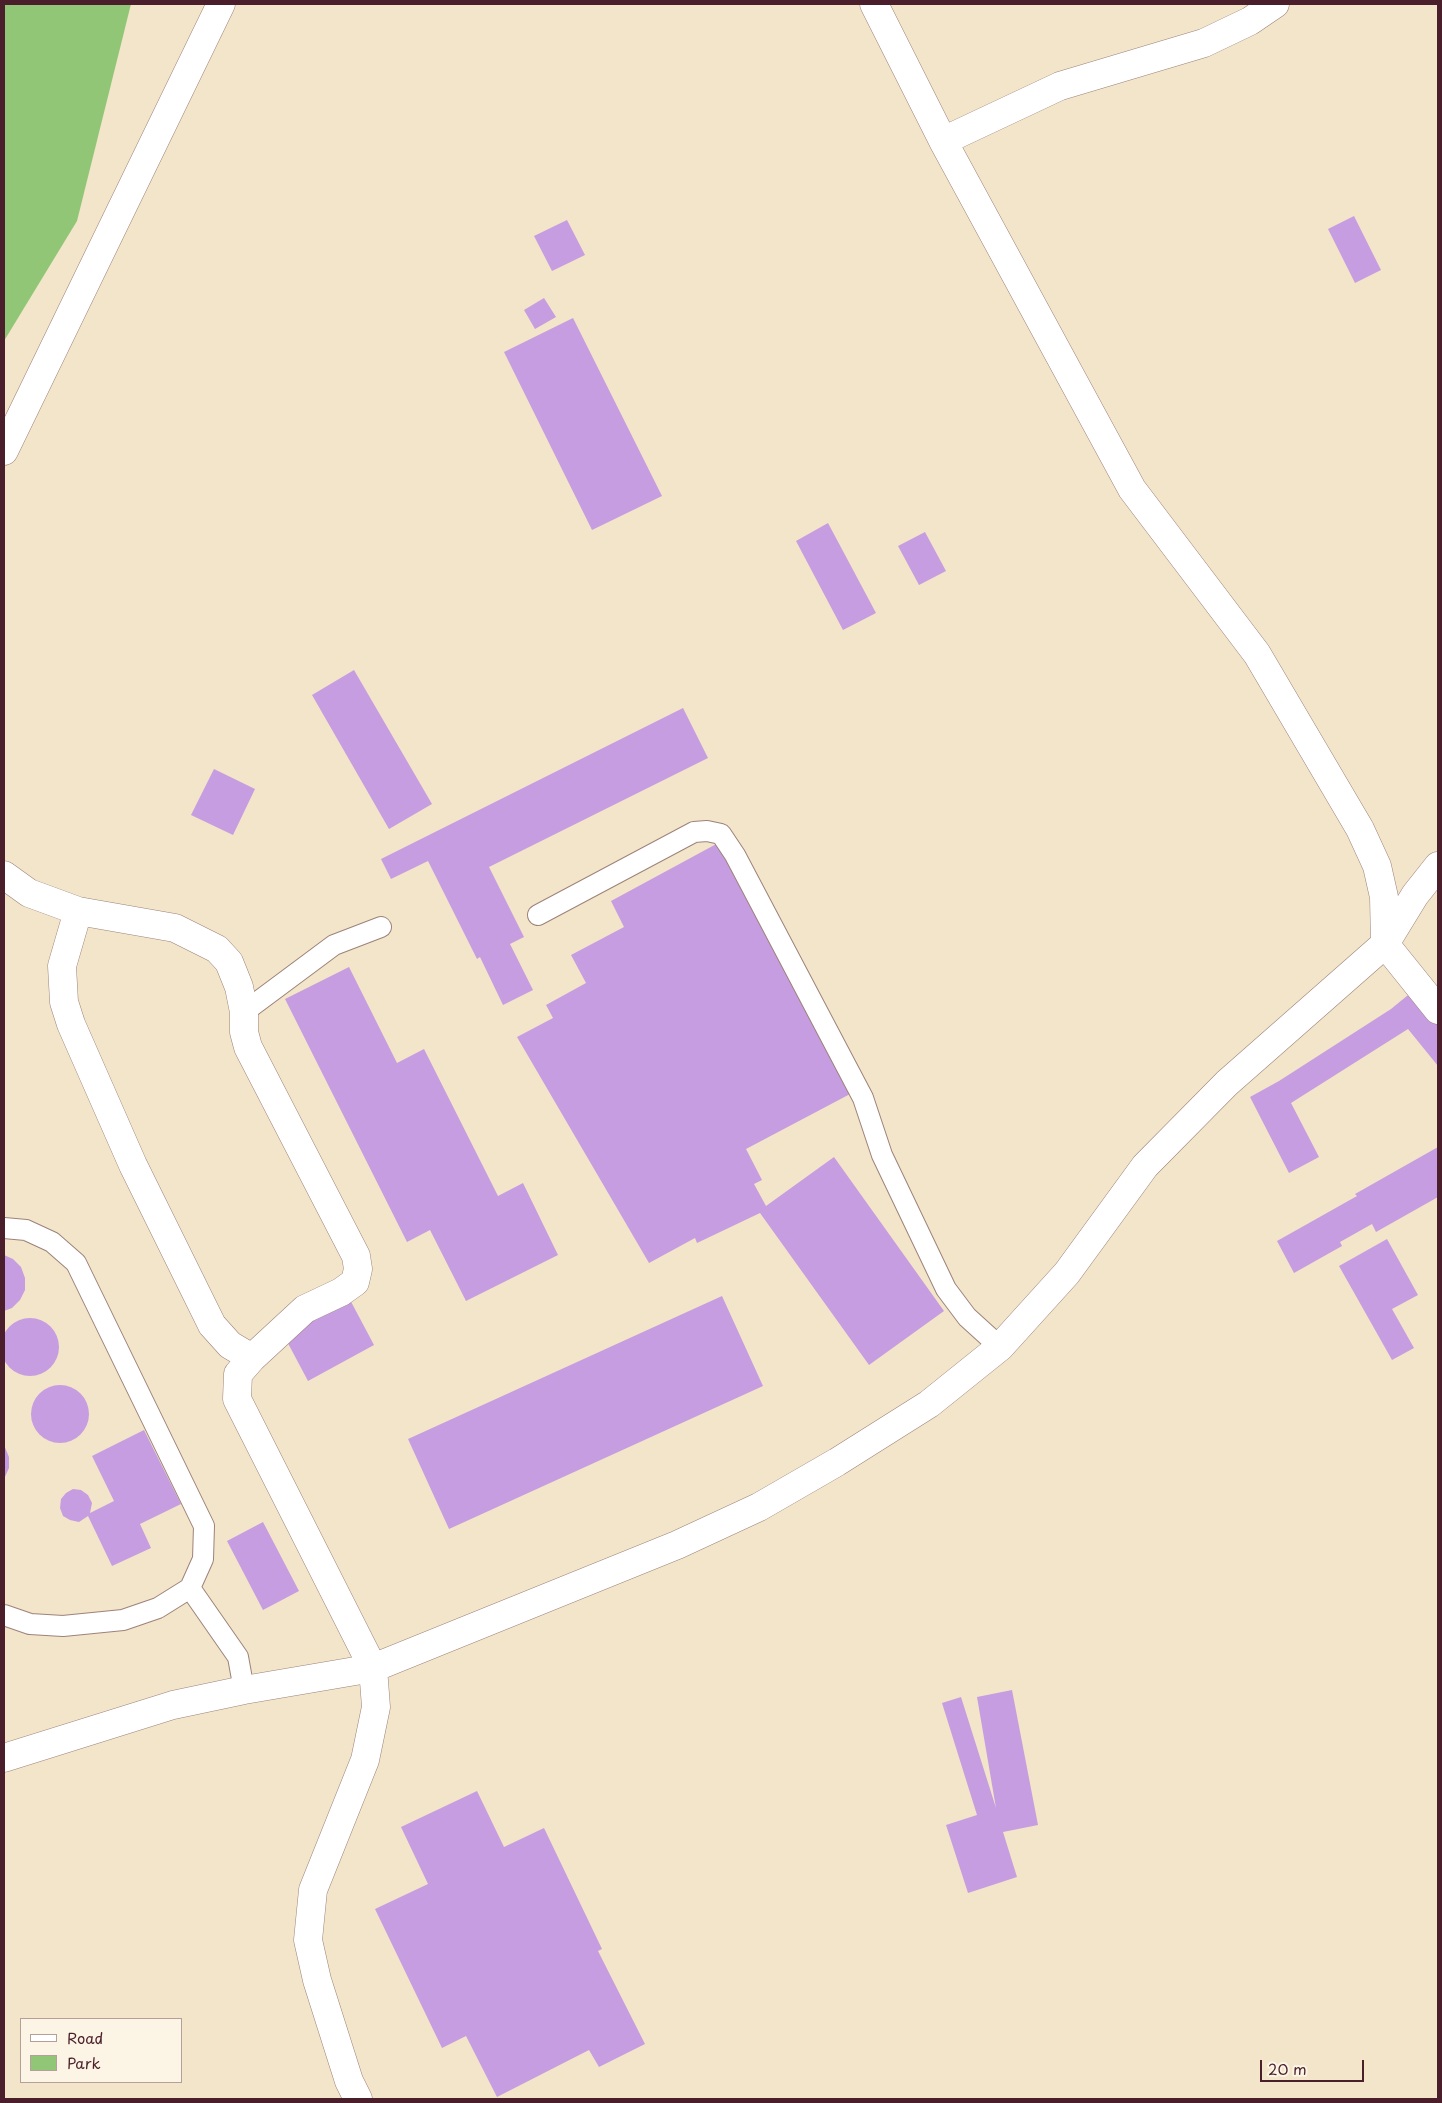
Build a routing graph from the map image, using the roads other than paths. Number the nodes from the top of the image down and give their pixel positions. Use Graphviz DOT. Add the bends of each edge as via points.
graph roads {
  1 [pos="221,4"];
  2 [pos="874,4"];
  3 [pos="1275,4"];
  4 [pos="943,141"];
  5 [pos="4,450"];
  6 [pos="1438,866"];
  7 [pos="4,875"];
  8 [pos="78,911"];
  9 [pos="538,915"];
  10 [pos="381,927"];
  11 [pos="1385,944"];
  12 [pos="1438,1010"];
  13 [pos="244,1012"];
  14 [pos="4,1228"];
  15 [pos="1000,1347"];
  16 [pos="252,1358"];
  17 [pos="190,1588"];
  18 [pos="4,1615"];
  19 [pos="374,1668"];
  20 [pos="244,1690"];
  21 [pos="4,1758"];
  22 [pos="358,2099"];
  1 -- 5 [label="street"];
  2 -- 4 [label="street"];
  3 -- 4 [label="street" via="1204,43 1060,86"];
  4 -- 11 [label="street" via="1132,489 1257,654 1360,829 1377,866 1384,897"];
  6 -- 11 [label="street" via="1415,895"];
  7 -- 8 [label="street" via="29,893"];
  8 -- 13 [label="street" via="175,928 217,949 229,962"];
  8 -- 16 [label="street" via="62,966 64,1002 71,1024 133,1165 212,1325 230,1345"];
  9 -- 15 [label="lane" via="694,832 721,834 863,1098 882,1155 946,1289 968,1318"];
  10 -- 13 [label="lane" via="334,945"];
  11 -- 12 [label="street"];
  11 -- 15 [label="street" via="1227,1083 1145,1166 1067,1273"];
  13 -- 16 [label="street" via="248,1047 356,1256 358,1270 354,1282 305,1309"];
  14 -- 17 [label="lane" via="26,1230 52,1242 76,1264 204,1526 203,1559"];
  15 -- 19 [label="street" via="929,1404 759,1507 677,1545"];
  16 -- 19 [label="street" via="238,1374 237,1399"];
  17 -- 18 [label="lane" via="158,1608 123,1620 55,1626 30,1624"];
  17 -- 20 [label="lane" via="238,1656"];
  19 -- 20 [label="street"];
  19 -- 22 [label="street" via="376,1708 365,1760 313,1890 308,1940 317,1980"];
  20 -- 21 [label="street" via="173,1705"];
}
